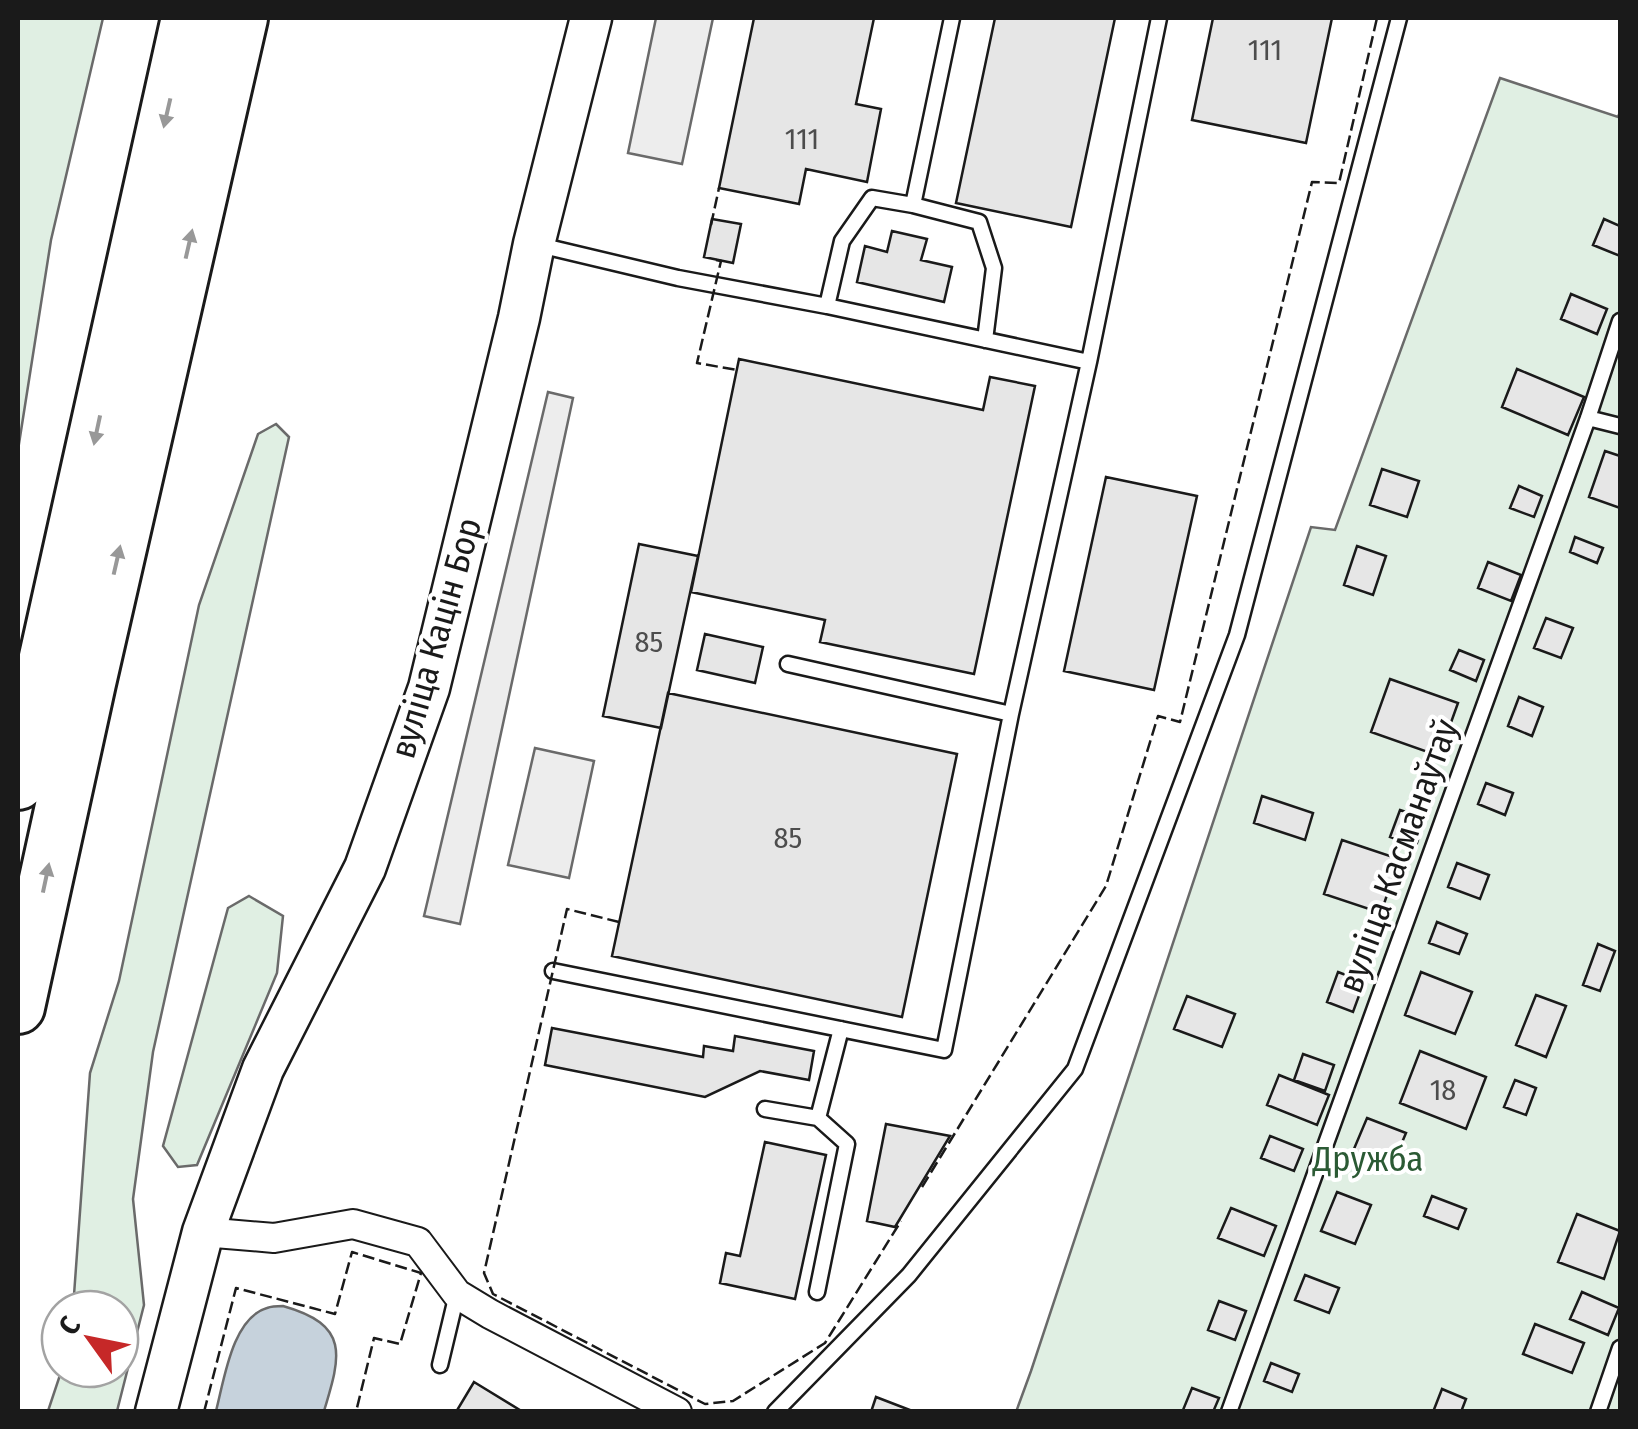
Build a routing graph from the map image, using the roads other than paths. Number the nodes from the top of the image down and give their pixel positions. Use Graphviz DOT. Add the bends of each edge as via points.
graph roads {
  1 [pos="188,18"];
  2 [pos="241,18"];
  3 [pos="591,18"];
  4 [pos="952,18"];
  5 [pos="1159,18"];
  6 [pos="1399,18"];
  7 [pos="913,205"];
  8 [pos="534,244"];
  9 [pos="827,306"];
  10 [pos="1620,321"];
  11 [pos="984,340"];
  12 [pos="1088,362"];
  13 [pos="1588,418"];
  14 [pos="1620,426"];
  15 [pos="788,664"];
  16 [pos="1011,714"];
  17 [pos="18,782"];
  18 [pos="553,971"];
  19 [pos="18,1007"];
  20 [pos="841,1029"];
  21 [pos="765,1108"];
  22 [pos="818,1118"];
  23 [pos="204,1232"];
  24 [pos="817,1292"];
  25 [pos="457,1294"];
  26 [pos="1620,1348"];
  27 [pos="440,1364"];
  28 [pos="156,1412"];
  29 [pos="678,1412"];
  30 [pos="774,1412"];
  31 [pos="1229,1412"];
  32 [pos="1598,1412"];
  1 -- 17 [label="highway, one-way"];
  19 -- 2 [label="highway, one-way"];
  3 -- 8 [label="main road, вуліца Кацін Бор"];
  4 -- 7 [label="lane"];
  5 -- 12 [label="lane"];
  6 -- 30 [label="lane" via="1237,635 1075,1069 909,1276"];
  7 -- 9 [label="lane" via="872,198 842,241"];
  7 -- 11 [label="lane" via="979,222 994,268"];
  8 -- 9 [label="lane"];
  8 -- 23 [label="main road, вуліца Кацін Бор" via="429,688 365,868 263,1069"];
  9 -- 11 [label="lane"];
  10 -- 13 [label="lane, вуліца Касманаўтаў"];
  11 -- 12 [label="lane"];
  12 -- 16 [label="lane"];
  13 -- 14 [label="lane"];
  13 -- 31 [label="lane, вуліца Касманаўтаў"];
  15 -- 16 [label="lane"];
  16 -- 20 [label="lane" via="944,1050"];
  18 -- 20 [label="lane"];
  20 -- 22 [label="lane"];
  21 -- 22 [label="lane"];
  22 -- 24 [label="lane" via="847,1144"];
  23 -- 25 [label="street" via="274,1238 353,1224 418,1242"];
  23 -- 28 [label="main road, вуліца Кацін Бор"];
  25 -- 27 [label="lane"];
  25 -- 29 [label="street"];
  26 -- 32 [label="lane"];
}
